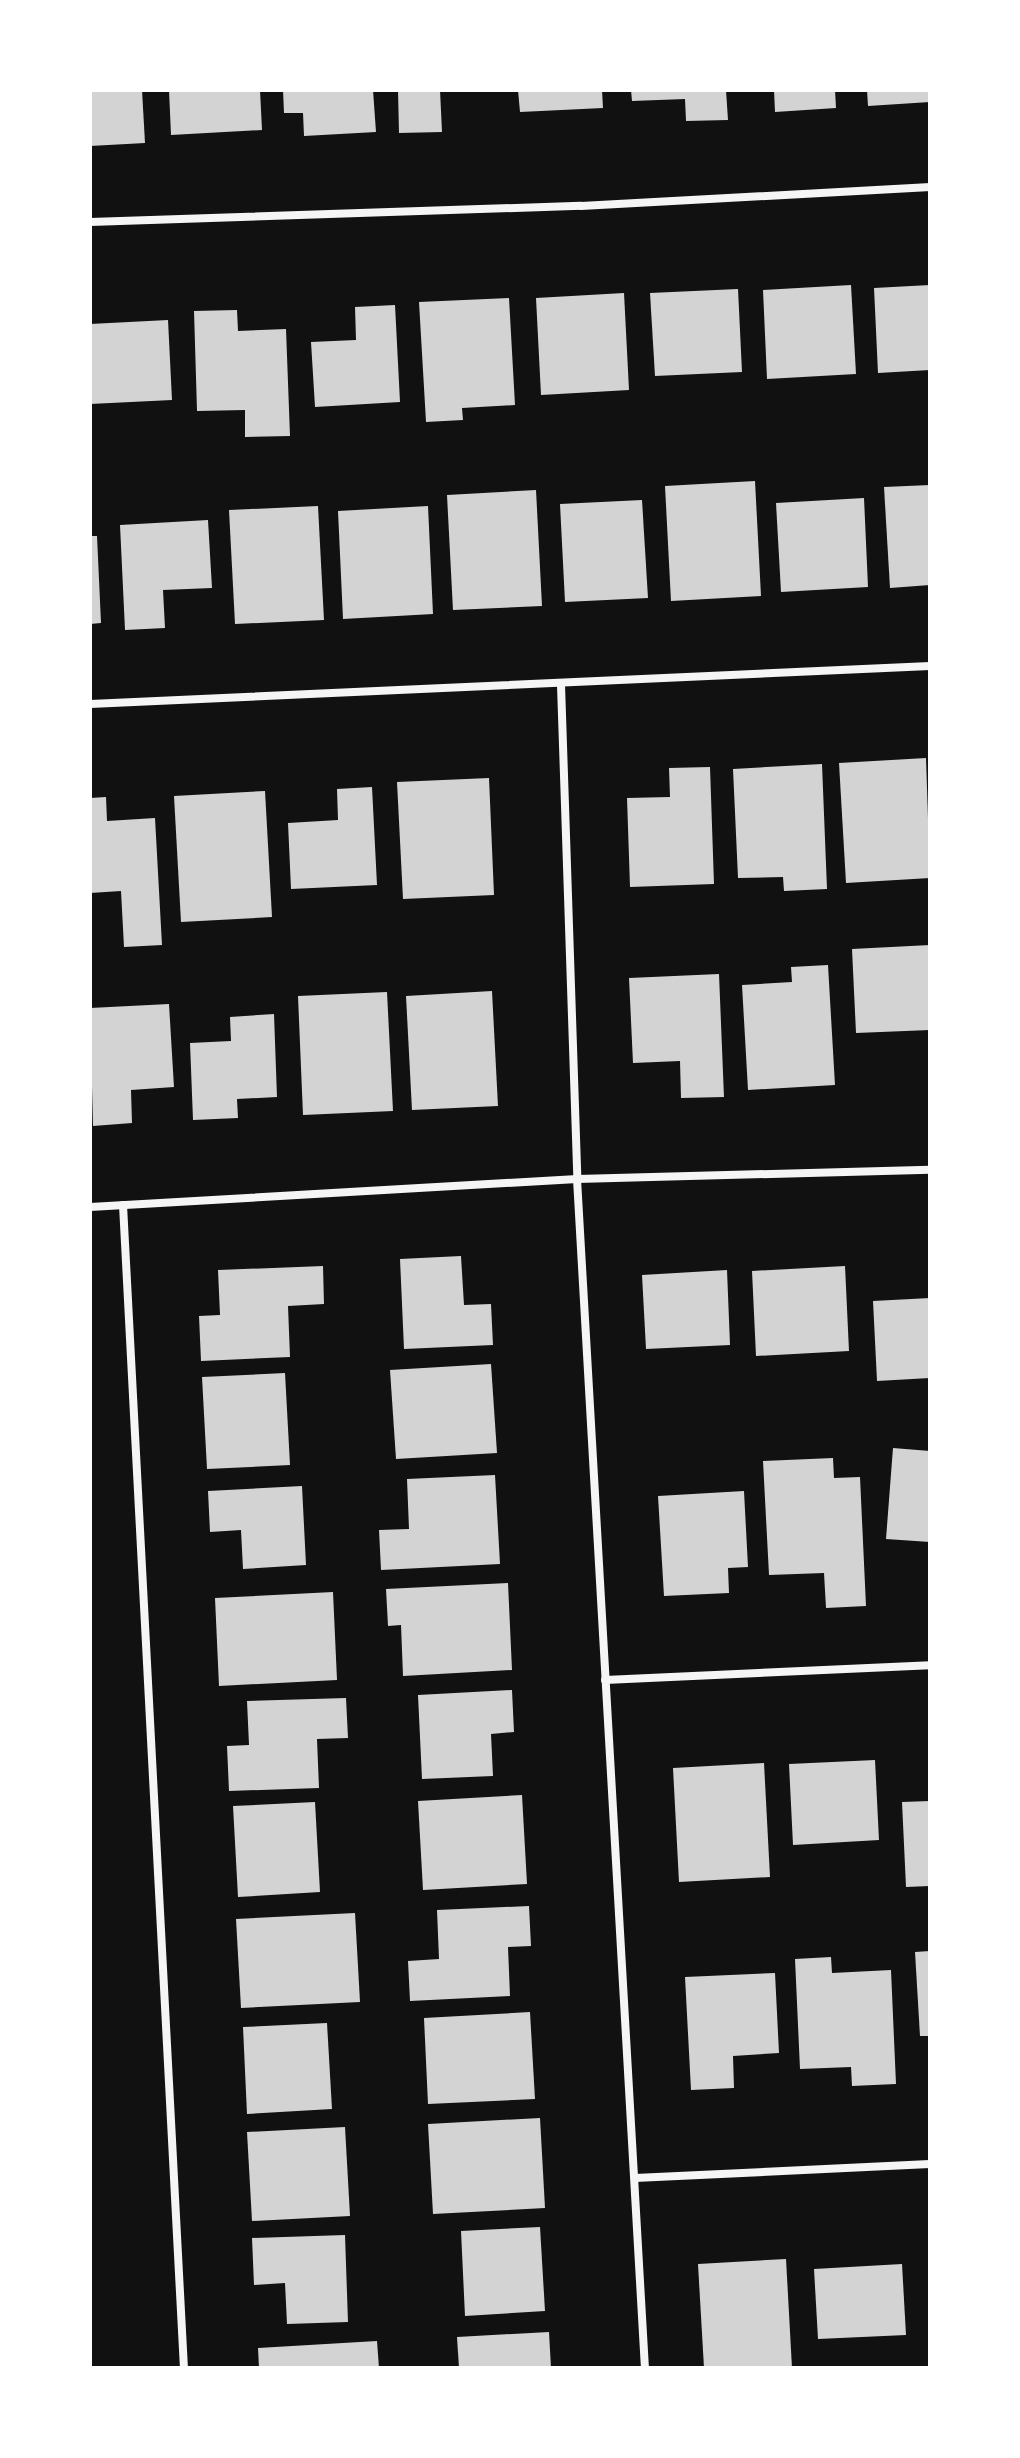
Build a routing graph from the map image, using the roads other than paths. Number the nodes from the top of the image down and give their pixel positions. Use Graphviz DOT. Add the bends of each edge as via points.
graph roads {
  1 [pos="930,187"];
  2 [pos="90,222"];
  3 [pos="930,666"];
  4 [pos="561,685"];
  5 [pos="90,704"];
  6 [pos="930,1170"];
  7 [pos="577,1179"];
  8 [pos="123,1205"];
  9 [pos="90,1207"];
  10 [pos="930,1665"];
  11 [pos="605,1680"];
  12 [pos="930,2164"];
  13 [pos="635,2178"];
  14 [pos="184,2368"];
  15 [pos="645,2368"];
  1 -- 2 [label="street" via="581,206"];
  3 -- 4 [label="street"];
  4 -- 5 [label="street"];
  4 -- 7 [label="street"];
  6 -- 7 [label="street"];
  7 -- 8 [label="street"];
  7 -- 11 [label="street"];
  8 -- 9 [label="street"];
  8 -- 14 [label="street"];
  10 -- 11 [label="street"];
  11 -- 13 [label="street"];
  12 -- 13 [label="street"];
  13 -- 15 [label="street"];
}
